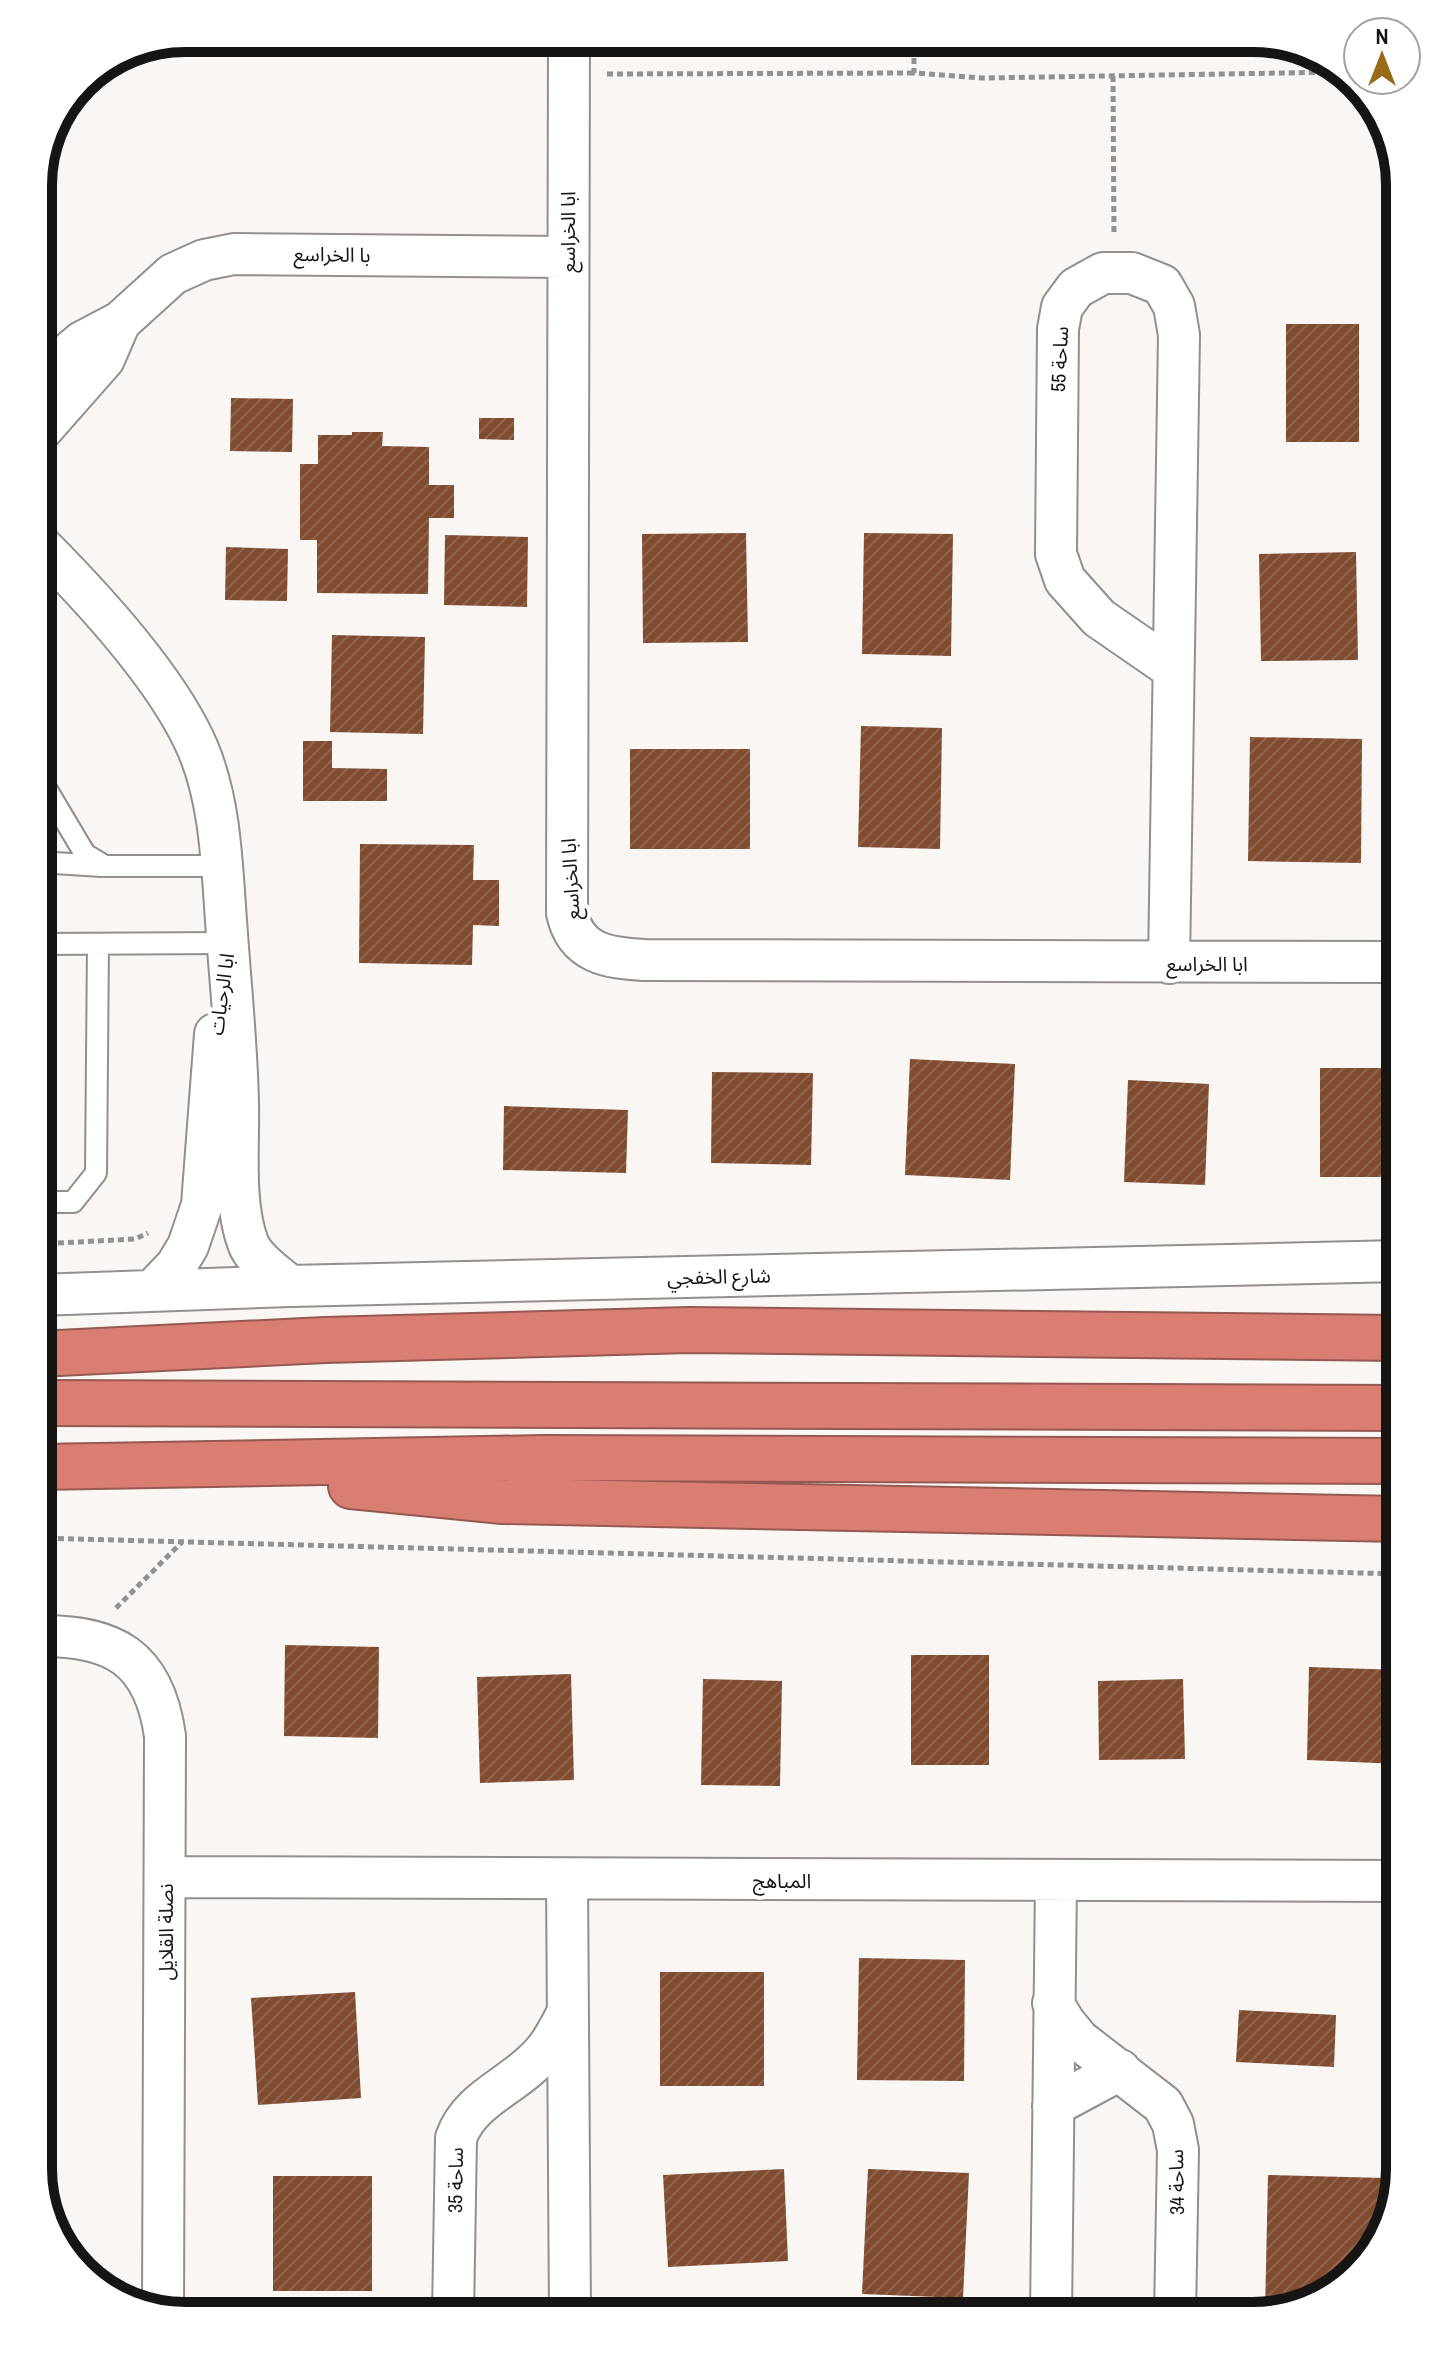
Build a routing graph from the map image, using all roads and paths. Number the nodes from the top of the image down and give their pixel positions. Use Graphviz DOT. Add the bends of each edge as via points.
graph roads {
  1 [pos="914,52"];
  2 [pos="569,56"];
  3 [pos="1324,72"];
  4 [pos="914,73"];
  5 [pos="1113,76"];
  6 [pos="567,257"];
  7 [pos="1114,273"];
  8 [pos="120,322"];
  9 [pos="52,368"];
  10 [pos="52,418"];
  11 [pos="52,564"];
  12 [pos="1173,669"];
  13 [pos="52,799"];
  14 [pos="52,863"];
  15 [pos="105,866"];
  16 [pos="222,866"];
  17 [pos="227,943"];
  18 [pos="52,944"];
  19 [pos="98,944"];
  20 [pos="1386,962"];
  21 [pos="1169,963"];
  22 [pos="52,1202"];
  23 [pos="195,1227"];
  24 [pos="52,1243"];
  25 [pos="1386,1261"];
  26 [pos="290,1286"];
  27 [pos="153,1290"];
  28 [pos="52,1294"];
  29 [pos="1386,1338"];
  30 [pos="52,1353"];
  31 [pos="52,1403"];
  32 [pos="1386,1408"];
  33 [pos="1386,1461"];
  34 [pos="52,1467"];
  35 [pos="149,1467"];
  36 [pos="1386,1519"];
  37 [pos="52,1538"];
  38 [pos="183,1541"];
  39 [pos="1386,1574"];
  40 [pos="52,1637"];
  41 [pos="86,1638"];
  42 [pos="165,1877"];
  43 [pos="567,1879"];
  44 [pos="1056,1881"];
  45 [pos="1386,1881"];
  46 [pos="1053,2003"];
  47 [pos="568,2012"];
  48 [pos="1120,2070"];
  49 [pos="521,2072"];
  50 [pos="1053,2106"];
  51 [pos="569,2108"];
  52 [pos="163,2300"];
  53 [pos="453,2302"];
  54 [pos="570,2302"];
  55 [pos="1051,2302"];
  56 [pos="1175,2302"];
  1 -- 4 [label="path"];
  2 -- 4 [label="path"];
  2 -- 6 [label="street, ابا الخراسع"];
  3 -- 5 [label="path"];
  4 -- 5 [label="path"];
  5 -- 7 [label="path"];
  6 -- 8 [label="street, با الخراسع" via="234,254 173,274"];
  6 -- 21 [label="street, ابا الخراسع" via="567,913 579,939 613,958 644,960"];
  7 -- 12 [label="street" via="1132,273 1162,285 1174,306 1179,335"];
  7 -- 12 [label="street, ساحة 55" via="1103,273 1076,288 1062,307 1056,554 1065,580 1099,618"];
  8 -- 9 [label="street, با الخراسع" via="82,342"];
  8 -- 10 [label="street, با الخراسع" via="104,359"];
  11 -- 16 [label="street" via="137,652 172,701 198,749 212,796"];
  12 -- 21 [label="street"];
  13 -- 15 [label="lane" via="85,854"];
  14 -- 15 [label="lane"];
  15 -- 16 [label="lane"];
  16 -- 17 [label="street"];
  17 -- 19 [label="lane"];
  17 -- 23 [label="street, ابا الرحيات" via="202,1205"];
  17 -- 26 [label="street, ابا الرحيات" via="241,1215 249,1247"];
  18 -- 19 [label="lane"];
  19 -- 22 [label="lane" via="96,1173 73,1202"];
  20 -- 21 [label="street, ابا الخراسع"];
  23 -- 24 [label="path" via="165,1224 135,1239"];
  23 -- 27 [label="street, ابا الرحيات" via="176,1266"];
  25 -- 26 [label="street, شارع الخفجي"];
  26 -- 27 [label="street, شارع الخفجي"];
  27 -- 28 [label="street, شارع الخفجي"];
  29 -- 30 [label="highway" via="689,1330"];
  31 -- 32 [label="highway"];
  33 -- 35 [label="highway" via="545,1458"];
  34 -- 35 [label="highway"];
  35 -- 36 [label="highway" via="503,1501"];
  37 -- 38 [label="path"];
  38 -- 39 [label="path"];
  38 -- 41 [label="path"];
  40 -- 41 [label="street, نصلة القلايل"];
  41 -- 42 [label="street, نصلة القلايل" via="116,1649 142,1670 162,1714"];
  42 -- 43 [label="street, المباهج"];
  42 -- 52 [label="street, نصلة القلايل"];
  43 -- 44 [label="street, المباهج"];
  43 -- 47 [label="street"];
  44 -- 45 [label="street, المباهج"];
  44 -- 46 [label="street"];
  46 -- 48 [label="street, ساحة 34" via="1079,2040"];
  46 -- 50 [label="street"];
  47 -- 49 [label="street, ساحة 35" via="543,2054"];
  47 -- 51 [label="street"];
  48 -- 50 [label="street"];
  48 -- 56 [label="street, ساحة 34" via="1163,2105 1173,2124 1178,2150"];
  49 -- 51 [label="street"];
  49 -- 53 [label="street, ساحة 35" via="477,2106 456,2138"];
  50 -- 55 [label="street"];
  51 -- 54 [label="street"];
}
